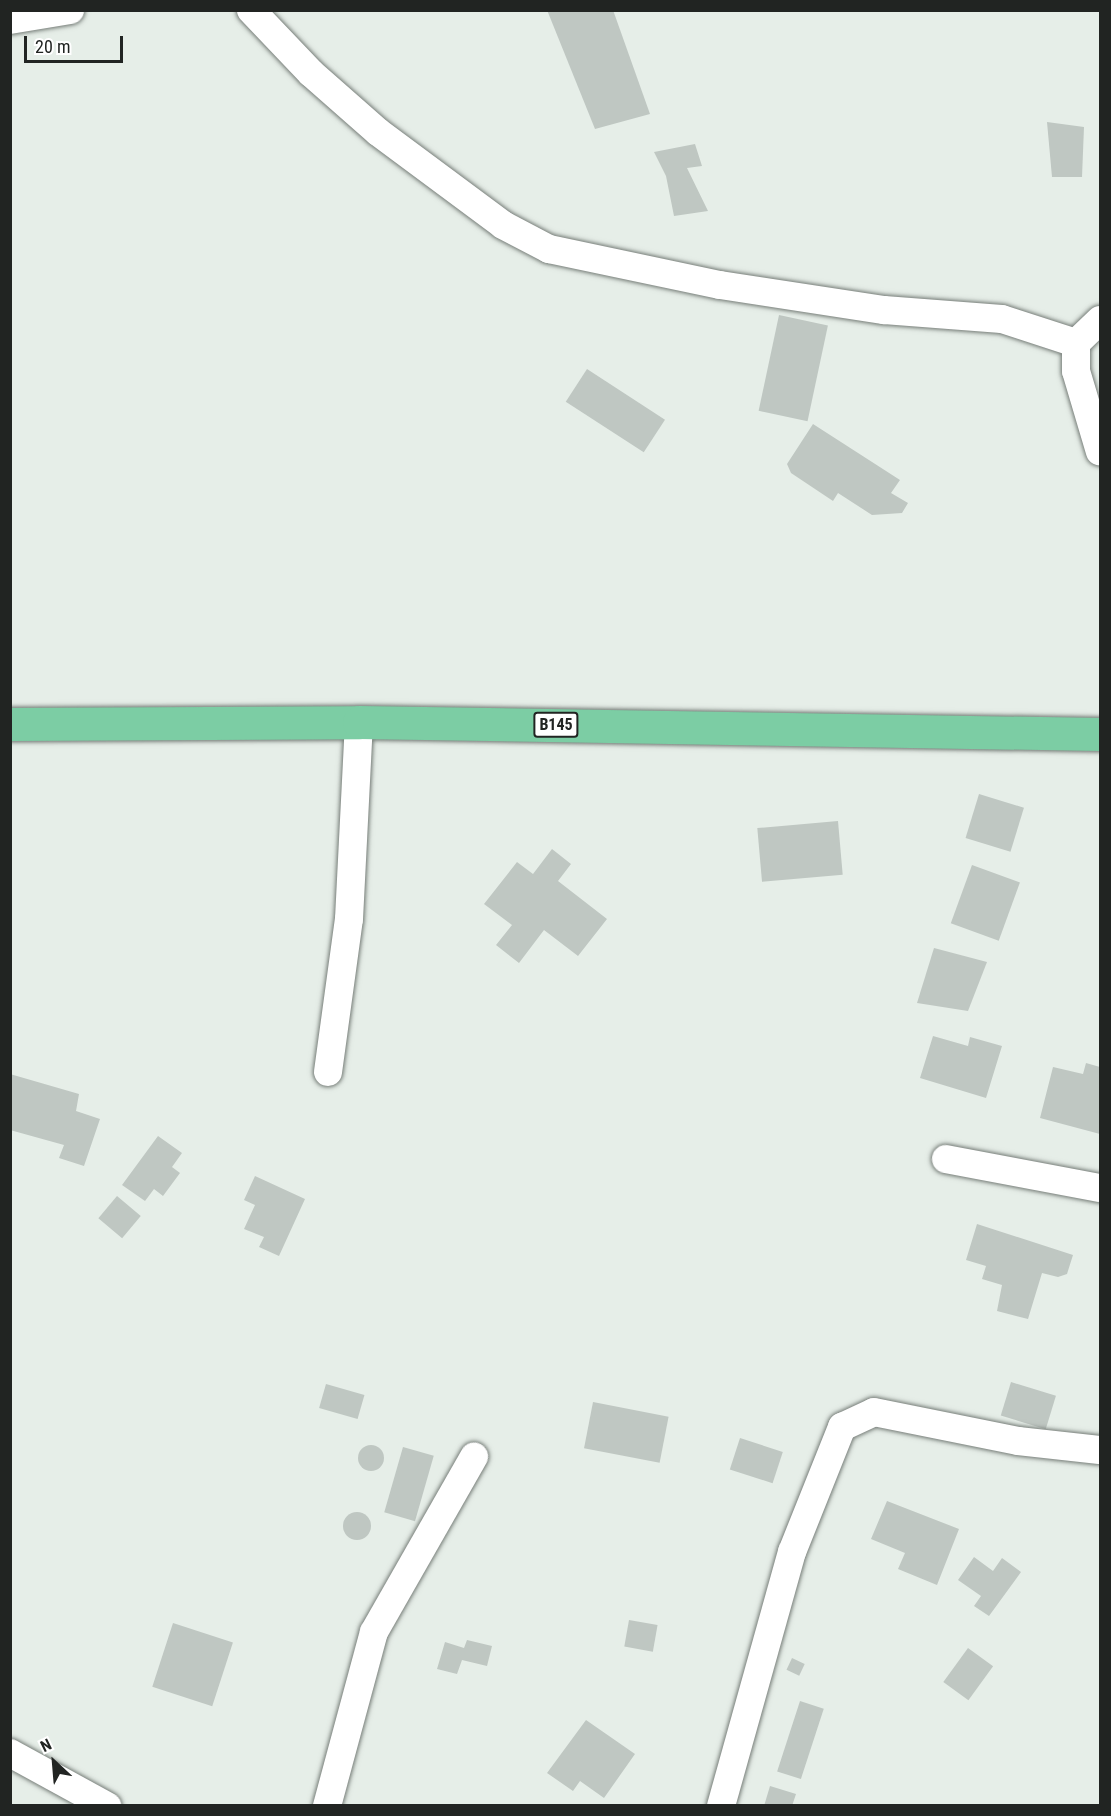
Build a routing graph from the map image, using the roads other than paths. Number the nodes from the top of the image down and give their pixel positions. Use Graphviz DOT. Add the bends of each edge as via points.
graph roads {
  1 [pos="70,10"];
  2 [pos="251,10"];
  3 [pos="10,20"];
  4 [pos="1101,320"];
  5 [pos="1076,343"];
  6 [pos="1101,452"];
  7 [pos="359,722"];
  8 [pos="10,724"];
  9 [pos="1101,734"];
  10 [pos="328,1071"];
  11 [pos="946,1160"];
  12 [pos="1101,1188"];
  13 [pos="1101,1450"];
  14 [pos="474,1457"];
  15 [pos="10,1753"];
  16 [pos="106,1806"];
  17 [pos="327,1806"];
  18 [pos="720,1806"];
  1 -- 3 [label="street"];
  2 -- 5 [label="street" via="310,73 378,132 503,225 549,249 755,291 884,310 1002,319"];
  4 -- 5 [label="street"];
  5 -- 6 [label="street" via="1076,371"];
  7 -- 8 [label="main road, B145"];
  7 -- 9 [label="main road, B145"];
  7 -- 10 [label="street" via="349,919"];
  11 -- 12 [label="street"];
  13 -- 18 [label="street" via="1018,1441 874,1413 842,1427 792,1552"];
  14 -- 17 [label="street" via="374,1632"];
  15 -- 16 [label="street"];
}
